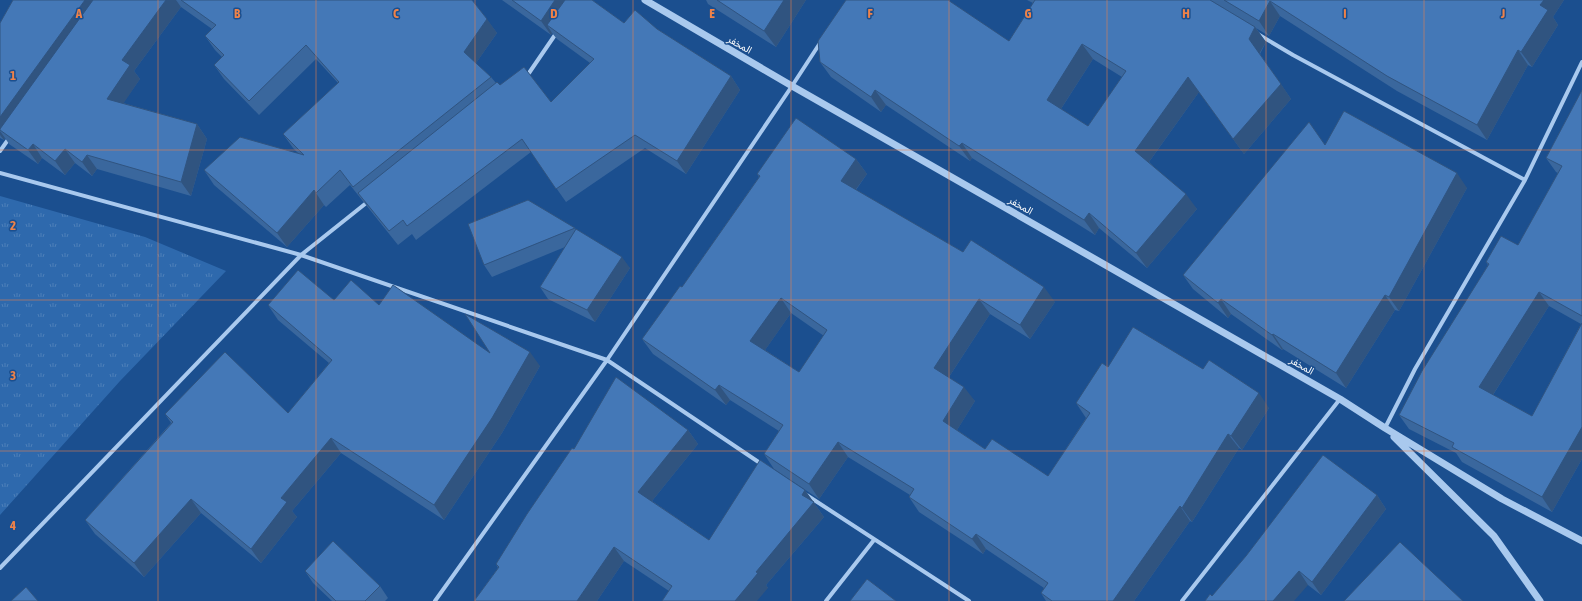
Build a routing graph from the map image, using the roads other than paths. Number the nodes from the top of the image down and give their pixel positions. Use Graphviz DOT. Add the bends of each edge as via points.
graph roads {
  1 [pos="645,0"];
  2 [pos="558,30"];
  3 [pos="1254,32"];
  4 [pos="826,33"];
  5 [pos="1582,62"];
  6 [pos="523,78"];
  7 [pos="792,86"];
  8 [pos="14,132"];
  9 [pos="0,151"];
  10 [pos="0,173"];
  11 [pos="1525,180"];
  12 [pos="375,196"];
  13 [pos="301,256"];
  14 [pos="607,360"];
  15 [pos="1340,399"];
  16 [pos="1385,428"];
  17 [pos="770,470"];
  18 [pos="802,492"];
  19 [pos="874,540"];
  20 [pos="1582,541"];
  21 [pos="0,568"];
  22 [pos="435,601"];
  23 [pos="826,601"];
  24 [pos="969,601"];
  25 [pos="1182,601"];
  26 [pos="1540,601"];
  1 -- 7 [label="street, المخفر"];
  2 -- 6 [label="street"];
  3 -- 11 [label="street"];
  4 -- 7 [label="street"];
  5 -- 11 [label="street"];
  7 -- 14 [label="street"];
  7 -- 15 [label="street, المخفر"];
  8 -- 9 [label="street"];
  10 -- 13 [label="street"];
  11 -- 16 [label="street" via="1415,368"];
  12 -- 13 [label="street"];
  13 -- 14 [label="street"];
  13 -- 21 [label="street"];
  14 -- 17 [label="street"];
  14 -- 22 [label="street"];
  15 -- 16 [label="street, المخفر"];
  15 -- 25 [label="street"];
  16 -- 20 [label="street" via="1502,499"];
  16 -- 26 [label="street" via="1494,536"];
  18 -- 19 [label="street"];
  19 -- 23 [label="street"];
  19 -- 24 [label="street"];
}
